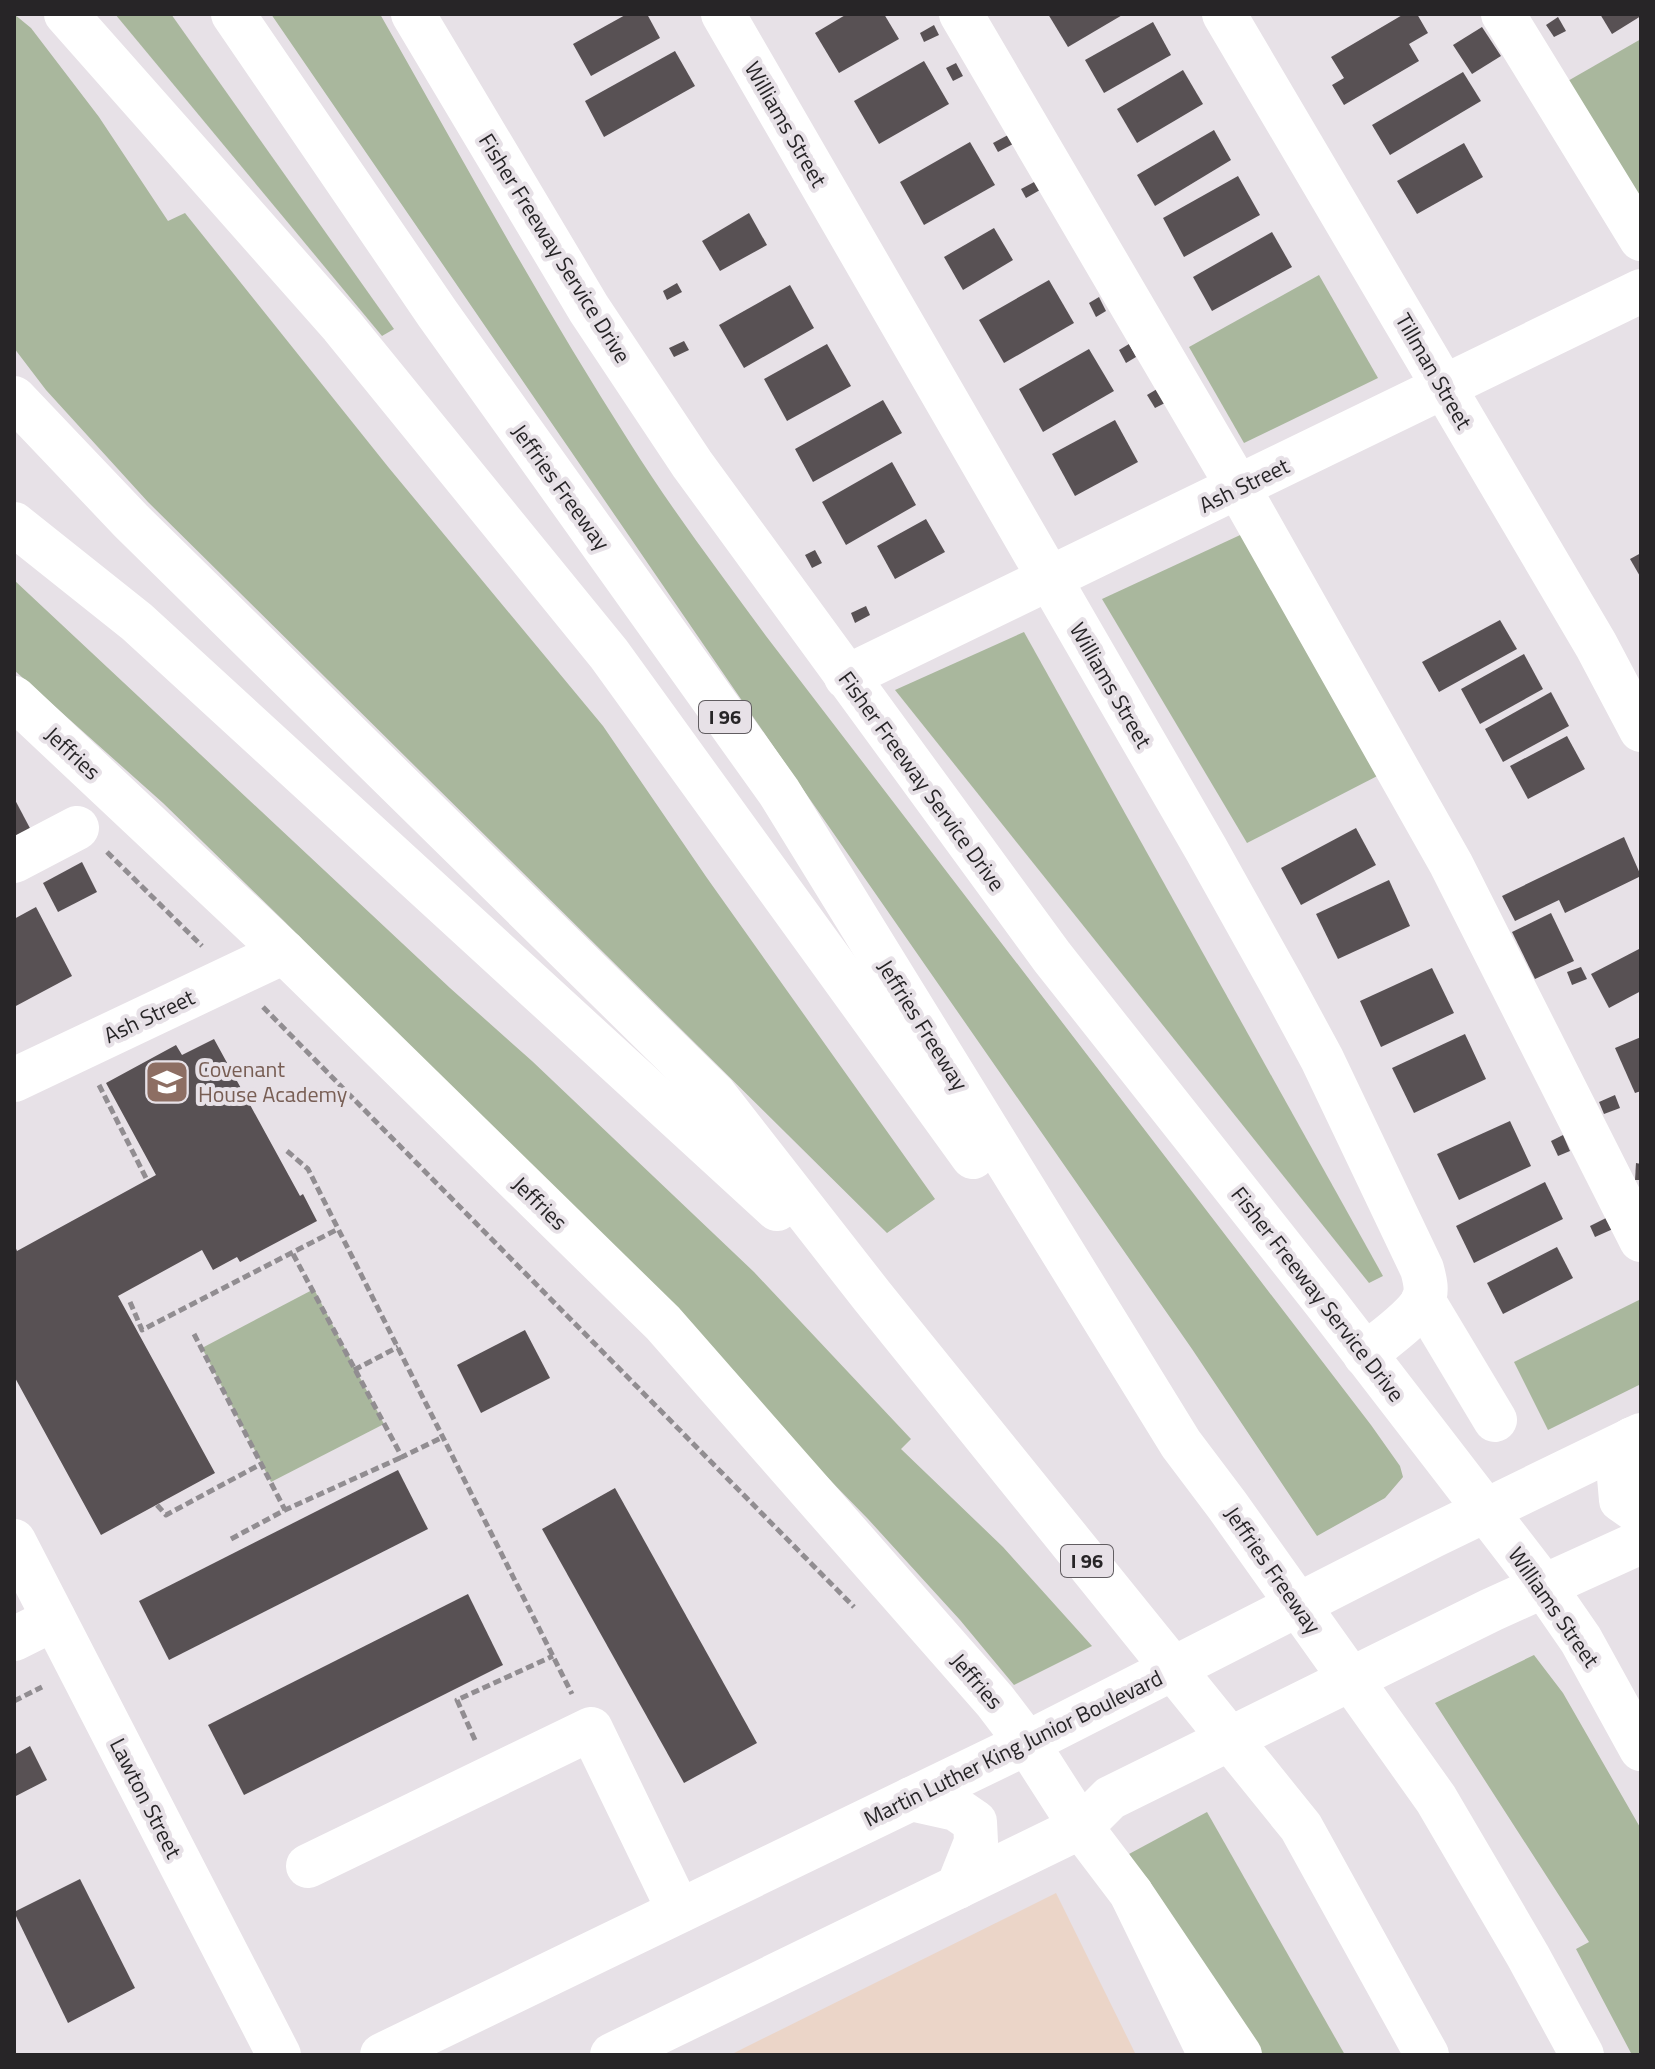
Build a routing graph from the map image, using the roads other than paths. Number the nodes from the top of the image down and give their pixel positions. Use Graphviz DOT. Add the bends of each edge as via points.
graph roads {
  1 [pos="66,14"];
  2 [pos="233,14"];
  3 [pos="413,14"];
  4 [pos="723,14"];
  5 [pos="961,14"];
  6 [pos="1224,14"];
  7 [pos="1503,14"];
  8 [pos="1641,239"];
  9 [pos="1641,291"];
  10 [pos="1444,388"];
  11 [pos="14,398"];
  12 [pos="1238,487"];
  13 [pos="14,524"];
  14 [pos="1049,579"];
  15 [pos="846,677"];
  16 [pos="14,698"];
  17 [pos="1641,730"];
  18 [pos="77,828"];
  19 [pos="14,861"];
  20 [pos="284,952"];
  21 [pos="14,1080"];
  22 [pos="1641,1240"];
  23 [pos="872,1296"];
  24 [pos="1423,1300"];
  25 [pos="1365,1355"];
  26 [pos="1495,1420"];
  27 [pos="1636,1437"];
  28 [pos="1181,1444"];
  29 [pos="1484,1511"];
  30 [pos="1641,1514"];
  31 [pos="14,1541"];
  32 [pos="1641,1542"];
  33 [pos="1543,1585"];
  34 [pos="54,1619"];
  35 [pos="14,1639"];
  36 [pos="1027,1743"];
  37 [pos="1641,1749"];
  38 [pos="911,1799"];
  39 [pos="1096,1812"];
  40 [pos="308,1866"];
  41 [pos="958,1887"];
  42 [pos="1131,1893"];
  43 [pos="679,1911"];
  44 [pos="443,2040"];
  45 [pos="279,2055"];
  46 [pos="382,2055"];
  47 [pos="612,2055"];
  48 [pos="1210,2055"];
  49 [pos="1240,2055"];
  50 [pos="1427,2055"];
  51 [pos="1582,2055"];
  1 -- 28 [label="main road" via="342,326 609,654"];
  2 -- 28 [label="main road, Jeffries Freeway / I 96" via="437,313 779,792"];
  3 -- 15 [label="main road, Fisher Freeway Service Drive" via="589,309 692,464"];
  4 -- 14 [label="main road, Williams Street"];
  5 -- 12 [label="main road"];
  6 -- 10 [label="main road, Tillman Street"];
  7 -- 8 [label="main road"];
  9 -- 10 [label="main road, Ash Street"];
  10 -- 12 [label="main road, Ash Street"];
  10 -- 17 [label="main road, Tillman Street"];
  11 -- 23 [label="main road, I 96" via="131,521 715,1095"];
  12 -- 14 [label="main road, Ash Street"];
  12 -- 22 [label="main road" via="1451,864"];
  13 -- 23 [label="main road" via="148,633"];
  14 -- 15 [label="main road, Ash Street"];
  14 -- 24 [label="main road, Williams Street" via="1322,1059 1422,1269"];
  15 -- 25 [label="main road, Fisher Freeway Service Drive" via="1052,957"];
  16 -- 20 [label="main road, Jeffries"];
  18 -- 19 [label="main road"];
  20 -- 21 [label="main road, Ash Street"];
  20 -- 36 [label="main road, Jeffries" via="663,1323"];
  23 -- 50 [label="main road, I 96" via="1301,1827"];
  24 -- 25 [label="main road"];
  24 -- 26 [label="main road"];
  25 -- 29 [label="main road, Fisher Freeway Service Drive"];
  27 -- 29 [label="main road, Martin Luther King Junior Boulevard"];
  27 -- 30 [label="main road" via="1619,1477 1621,1500"];
  28 -- 51 [label="main road, Jeffries Freeway / I 96" via="1436,1799"];
  29 -- 33 [label="main road, Williams Street"];
  29 -- 36 [label="main road, Martin Luther King Junior Boulevard"];
  31 -- 34 [label="main road, Lawton Street"];
  32 -- 33 [label="main road"];
  33 -- 37 [label="main road, Williams Street" via="1581,1640"];
  33 -- 39 [label="main road"];
  34 -- 35 [label="main road"];
  34 -- 45 [label="main road, Lawton Street"];
  36 -- 38 [label="main road, Martin Luther King Junior Boulevard"];
  36 -- 39 [label="main road, Jeffries"];
  38 -- 41 [label="main road" via="956,1809 975,1822 976,1842"];
  38 -- 43 [label="main road, Martin Luther King Junior Boulevard"];
  39 -- 41 [label="main road"];
  39 -- 42 [label="main road, Jeffries"];
  40 -- 43 [label="main road" via="591,1729"];
  41 -- 47 [label="main road"];
  42 -- 48 [label="main road"];
  42 -- 49 [label="main road"];
  43 -- 44 [label="main road, Martin Luther King Junior Boulevard"];
  44 -- 46 [label="main road, Martin Luther King Junior Boulevard"];
}
